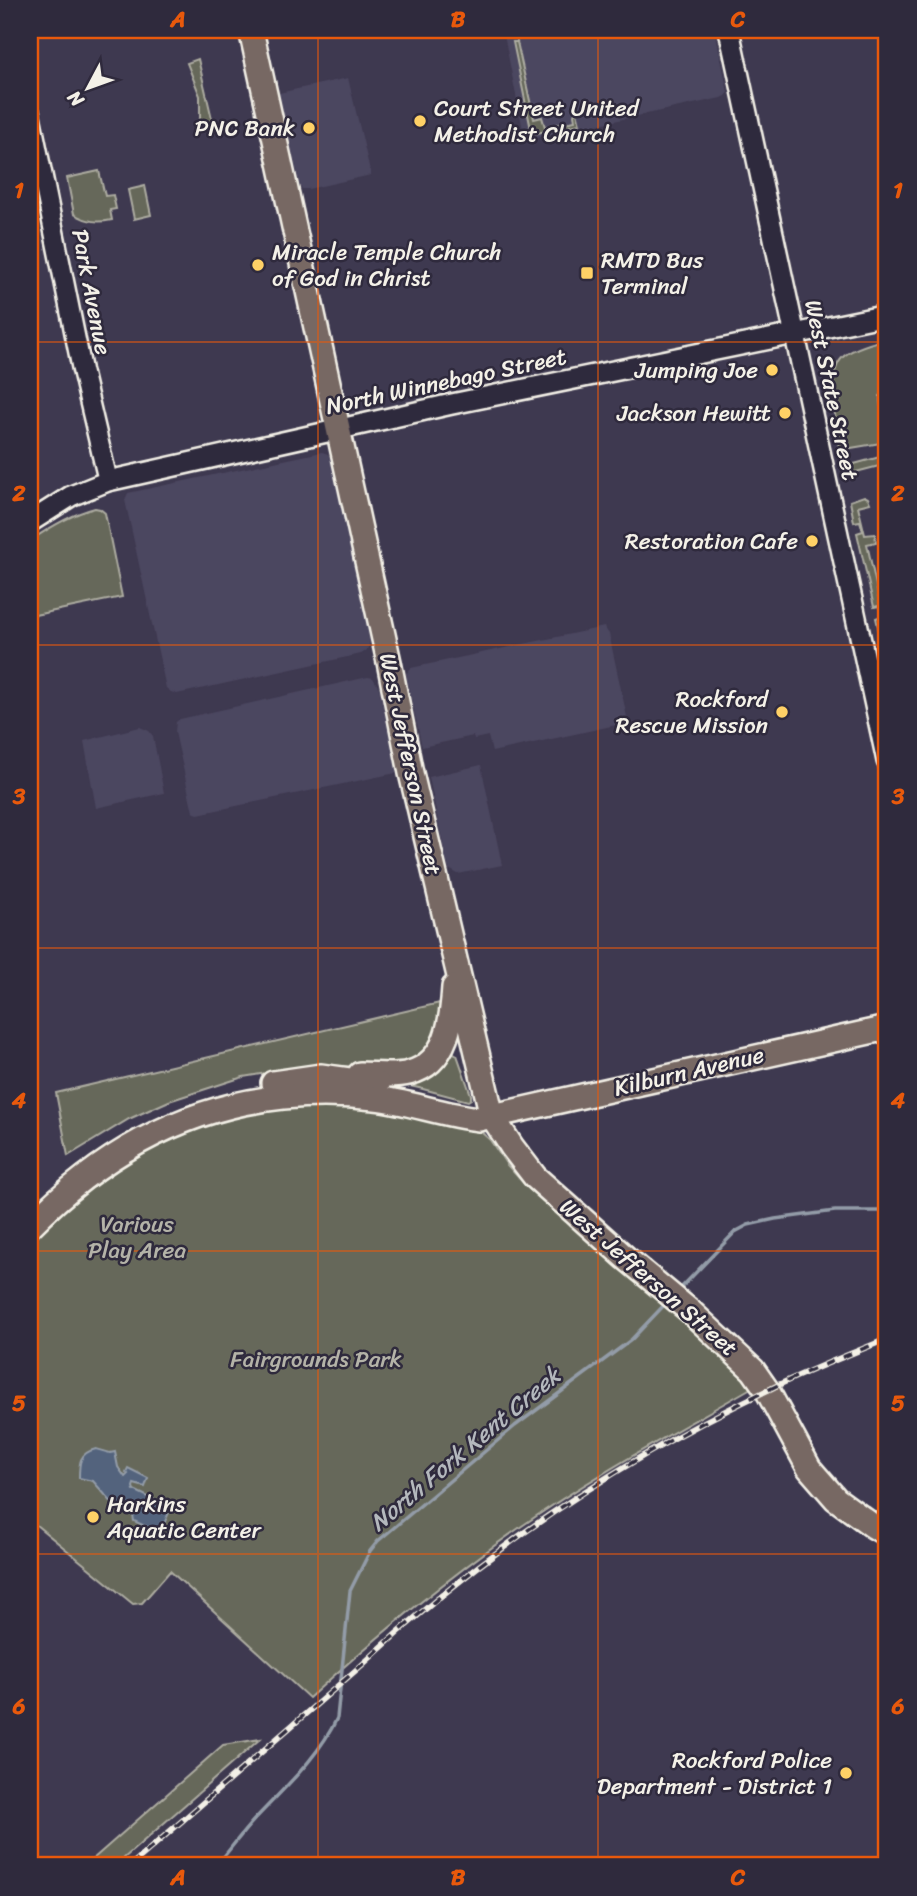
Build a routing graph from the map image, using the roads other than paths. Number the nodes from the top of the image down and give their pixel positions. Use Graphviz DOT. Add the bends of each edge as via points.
graph roads {
  1 [pos="251,30"];
  2 [pos="730,30"];
  3 [pos="30,113"];
  4 [pos="887,315"];
  5 [pos="795,335"];
  6 [pos="338,429"];
  7 [pos="108,481"];
  8 [pos="30,522"];
  9 [pos="887,761"];
  10 [pos="456,966"];
  11 [pos="887,1028"];
  12 [pos="321,1076"];
  13 [pos="492,1116"];
  14 [pos="30,1205"];
  15 [pos="30,1226"];
  16 [pos="887,1534"];
  1 -- 6 [label="main road, West Jefferson Street"];
  2 -- 5 [label="main road, West State Street"];
  3 -- 7 [label="street, Park Avenue"];
  4 -- 5 [label="main road, North Winnebago Street"];
  5 -- 6 [label="main road, North Winnebago Street"];
  5 -- 9 [label="main road, West State Street"];
  6 -- 7 [label="main road, North Winnebago Street"];
  6 -- 10 [label="main road, West Jefferson Street"];
  7 -- 8 [label="main road, North Winnebago Street" via="71,496"];
  10 -- 12 [label="main road" via="450,1028 443,1048 426,1065 411,1073"];
  10 -- 13 [label="main road, West Jefferson Street"];
  11 -- 13 [label="main road, Kilburn Avenue"];
  12 -- 13 [label="main road" via="418,1093"];
  12 -- 14 [label="main road" via="250,1086 162,1113 73,1166"];
  13 -- 15 [label="main road, Kilburn Avenue" via="460,1117 377,1098 336,1095 262,1099 230,1106 184,1120 108,1160"];
  13 -- 16 [label="main road, West Jefferson Street" via="536,1177 753,1370 809,1468 836,1499"];
}
